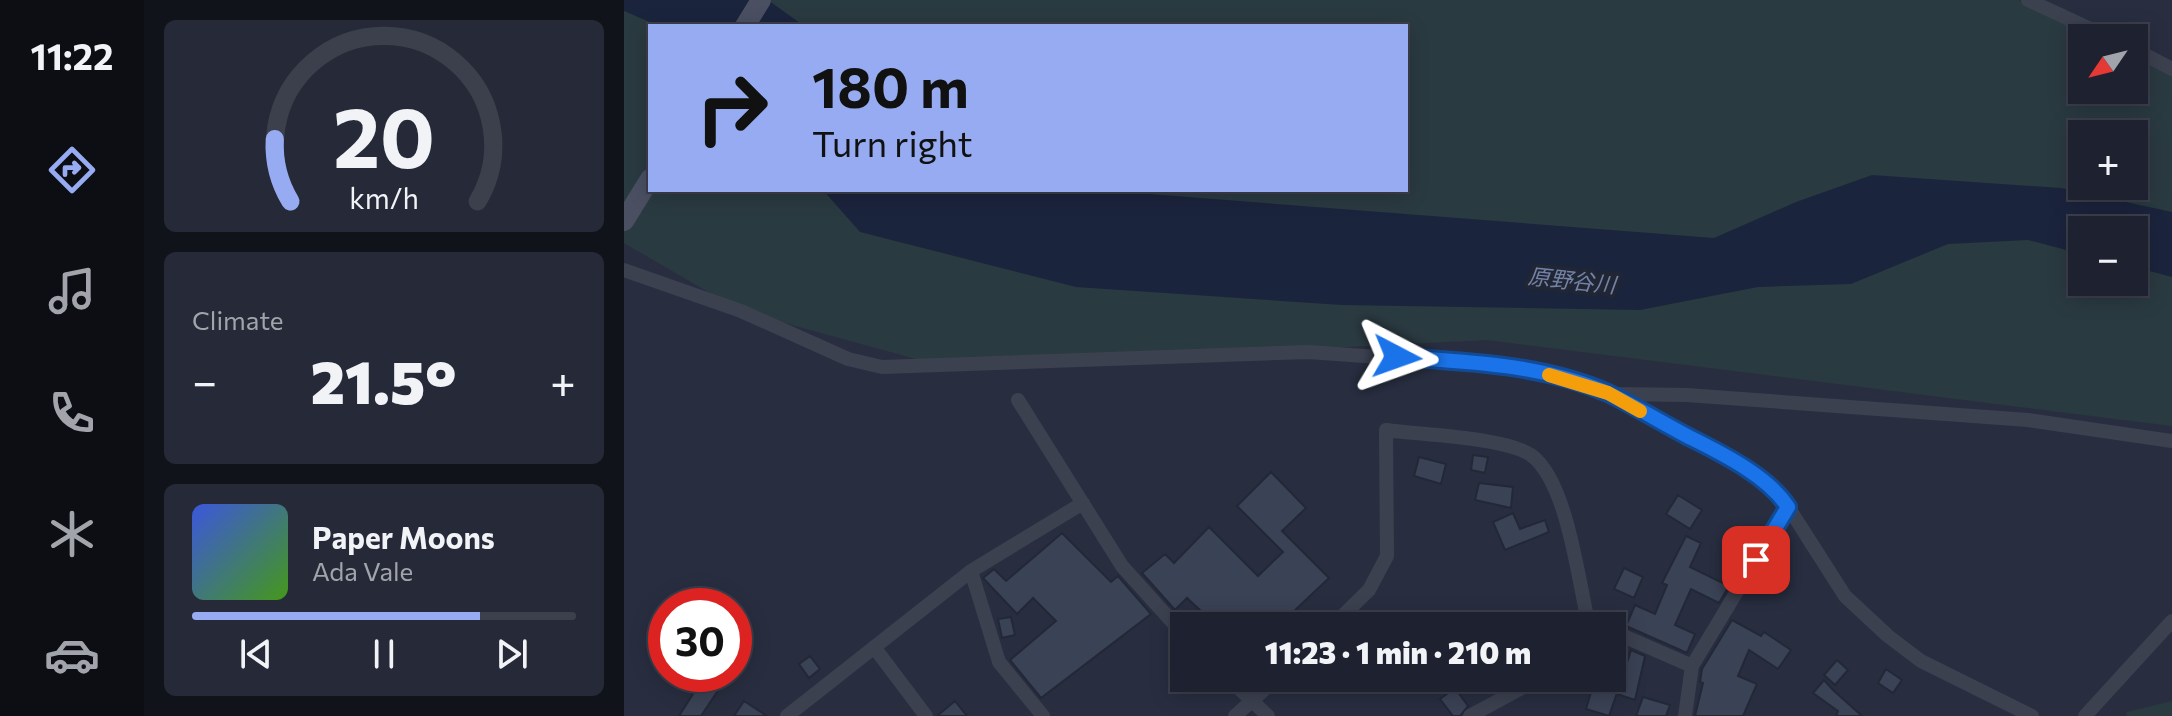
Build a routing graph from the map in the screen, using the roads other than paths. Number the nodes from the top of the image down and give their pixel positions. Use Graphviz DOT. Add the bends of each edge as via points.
graph roads {
  1 [pos="761,0"];
  2 [pos="2028,0"];
  3 [pos="746,24"];
  4 [pos="2080,24"];
  5 [pos="2148,56"];
  6 [pos="2172,69"];
  7 [pos="648,182"];
  8 [pos="624,221"];
  9 [pos="624,270"];
  10 [pos="1608,393"];
  11 [pos="1018,400"];
  12 [pos="2172,441"];
  13 [pos="1083,503"];
  14 [pos="1788,507"];
  15 [pos="971,571"];
  16 [pos="1346,612"];
  17 [pos="1584,612"];
  18 [pos="1170,619"];
  19 [pos="2172,621"];
  20 [pos="1626,637"];
  21 [pos="874,647"];
  22 [pos="1692,666"];
  23 [pos="1243,692"];
  24 [pos="1262,692"];
  25 [pos="1514,692"];
  26 [pos="1252,701"];
  27 [pos="787,716"];
  28 [pos="926,716"];
  29 [pos="1043,716"];
  30 [pos="1235,716"];
  31 [pos="1268,716"];
  32 [pos="1470,716"];
  33 [pos="1685,716"];
  34 [pos="2032,716"];
  35 [pos="2085,716"];
  1 -- 3 [label="street"];
  2 -- 4 [label="street"];
  5 -- 6 [label="street"];
  7 -- 8 [label="street"];
  9 -- 10 [label="street" via="873,366 1308,352 1507,366"];
  10 -- 12 [label="street" via="2028,420"];
  10 -- 14 [label="street" via="1749,472"];
  11 -- 13 [label="street"];
  13 -- 15 [label="street"];
  13 -- 18 [label="street" via="1122,566"];
  14 -- 22 [label="street"];
  14 -- 34 [label="street" via="1845,596 1888,636 1921,661"];
  15 -- 21 [label="street"];
  15 -- 29 [label="street" via="999,662"];
  16 -- 17 [label="street" via="1369,590 1387,556 1386,430 1490,443 1530,455 1547,474 1565,519"];
  19 -- 35 [label="street"];
  20 -- 22 [label="street"];
  21 -- 27 [label="street"];
  21 -- 28 [label="street"];
  22 -- 33 [label="street"];
  23 -- 26 [label="street"];
  24 -- 26 [label="street"];
  25 -- 32 [label="street"];
  26 -- 30 [label="street"];
  26 -- 31 [label="street"];
}
